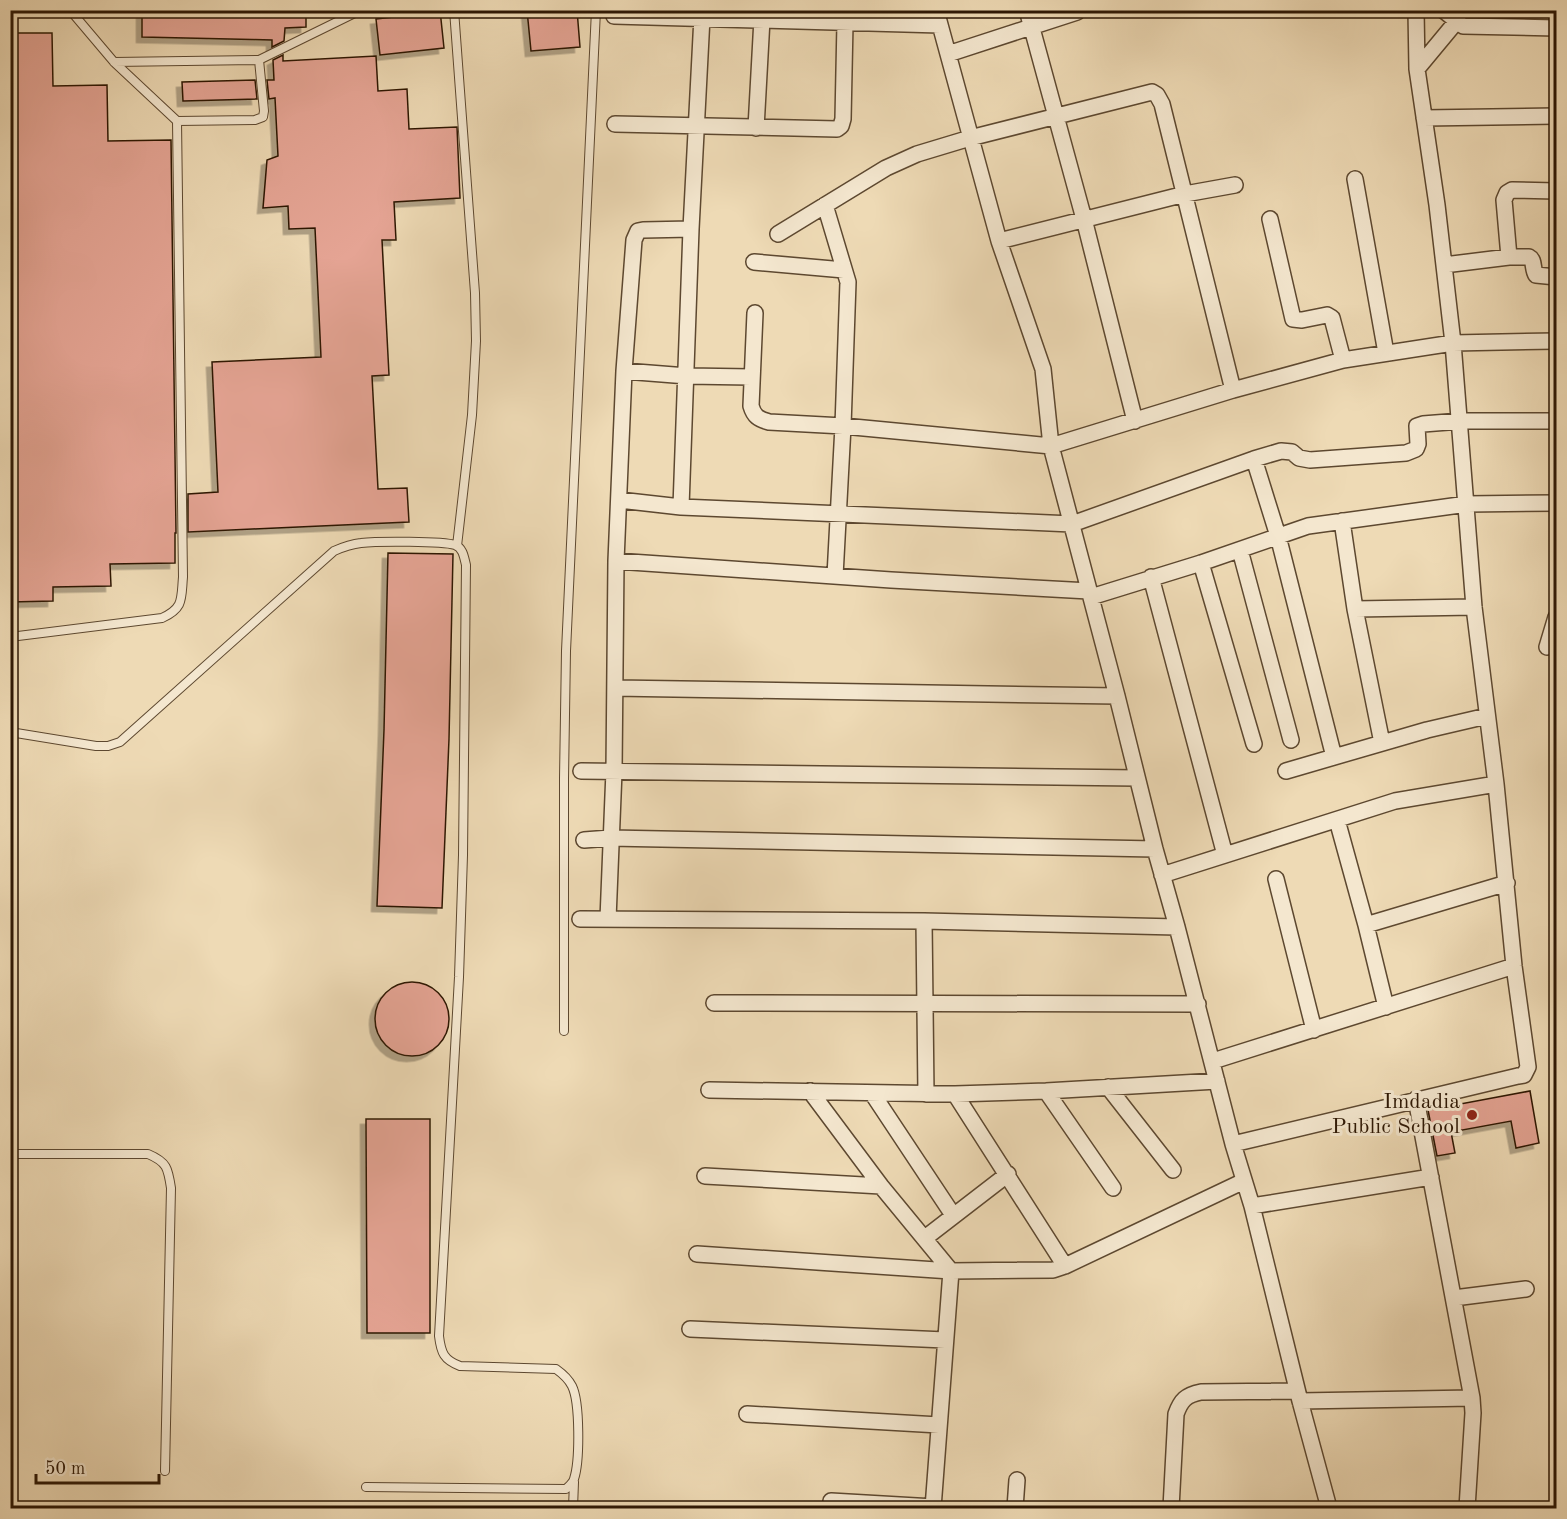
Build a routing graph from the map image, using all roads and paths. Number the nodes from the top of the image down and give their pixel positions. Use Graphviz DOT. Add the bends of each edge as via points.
graph roads {
  1 [pos="70,10"];
  2 [pos="361,10"];
  3 [pos="454,10"];
  4 [pos="596,10"];
  5 [pos="1027,10"];
  6 [pos="1416,10"];
  7 [pos="1443,10"];
  8 [pos="1077,12"];
  9 [pos="614,16"];
  10 [pos="702,17"];
  11 [pos="938,18"];
  12 [pos="762,19"];
  13 [pos="1456,22"];
  14 [pos="845,23"];
  15 [pos="1033,28"];
  16 [pos="1557,28"];
  17 [pos="948,54"];
  18 [pos="259,60"];
  19 [pos="114,62"];
  20 [pos="1417,69"];
  21 [pos="1056,115"];
  22 [pos="1557,116"];
  23 [pos="1424,118"];
  24 [pos="177,121"];
  25 [pos="615,124"];
  26 [pos="696,127"];
  27 [pos="756,128"];
  28 [pos="970,138"];
  29 [pos="1355,179"];
  30 [pos="1235,185"];
  31 [pos="1557,191"];
  32 [pos="1185,194"];
  33 [pos="825,205"];
  34 [pos="1084,219"];
  35 [pos="1269,219"];
  36 [pos="691,229"];
  37 [pos="778,234"];
  38 [pos="999,241"];
  39 [pos="1509,257"];
  40 [pos="754,262"];
  41 [pos="1444,264"];
  42 [pos="844,270"];
  43 [pos="1557,277"];
  44 [pos="754,312"];
  45 [pos="1557,341"];
  46 [pos="1453,343"];
  47 [pos="1386,353"];
  48 [pos="1342,360"];
  49 [pos="624,371"];
  50 [pos="687,376"];
  51 [pos="751,377"];
  52 [pos="1233,390"];
  53 [pos="1135,421"];
  54 [pos="1461,421"];
  55 [pos="1557,421"];
  56 [pos="843,426"];
  57 [pos="1051,446"];
  58 [pos="1254,459"];
  59 [pos="619,500"];
  60 [pos="1557,503"];
  61 [pos="1467,504"];
  62 [pos="681,507"];
  63 [pos="839,514"];
  64 [pos="1342,521"];
  65 [pos="1072,524"];
  66 [pos="1278,536"];
  67 [pos="457,546"];
  68 [pos="1240,550"];
  69 [pos="616,561"];
  70 [pos="1201,563"];
  71 [pos="835,576"];
  72 [pos="1151,577"];
  73 [pos="1090,594"];
  74 [pos="1474,607"];
  75 [pos="1356,609"];
  76 [pos="1557,617"];
  77 [pos="10,637"];
  78 [pos="1547,647"];
  79 [pos="615,688"];
  80 [pos="1117,696"];
  81 [pos="1487,716"];
  82 [pos="10,732"];
  83 [pos="1291,740"];
  84 [pos="1382,743"];
  85 [pos="1254,744"];
  86 [pos="1334,757"];
  87 [pos="581,771"];
  88 [pos="614,771"];
  89 [pos="1286,771"];
  90 [pos="1137,778"];
  91 [pos="1496,784"];
  92 [pos="1337,820"];
  93 [pos="610,838"];
  94 [pos="584,840"];
  95 [pos="1155,849"];
  96 [pos="1226,855"];
  97 [pos="1162,875"];
  98 [pos="1276,879"];
  99 [pos="1507,883"];
  100 [pos="608,919"];
  101 [pos="580,920"];
  102 [pos="924,921"];
  103 [pos="1366,925"];
  104 [pos="1177,927"];
  105 [pos="1514,966"];
  106 [pos="714,1003"];
  107 [pos="925,1003"];
  108 [pos="1198,1004"];
  109 [pos="1386,1007"];
  110 [pos="1314,1030"];
  111 [pos="564,1031"];
  112 [pos="1213,1061"];
  113 [pos="1217,1081"];
  114 [pos="1108,1087"];
  115 [pos="709,1090"];
  116 [pos="810,1091"];
  117 [pos="1046,1091"];
  118 [pos="872,1093"];
  119 [pos="926,1094"];
  120 [pos="955,1094"];
  121 [pos="1416,1099"];
  122 [pos="1233,1144"];
  123 [pos="11,1154"];
  124 [pos="1173,1170"];
  125 [pos="10,1172"];
  126 [pos="1008,1174"];
  127 [pos="705,1176"];
  128 [pos="1431,1177"];
  129 [pos="1244,1181"];
  130 [pos="881,1186"];
  131 [pos="1113,1188"];
  132 [pos="1252,1206"];
  133 [pos="953,1215"];
  134 [pos="925,1238"];
  135 [pos="697,1254"];
  136 [pos="1065,1266"];
  137 [pos="951,1271"];
  138 [pos="1526,1289"];
  139 [pos="1454,1298"];
  140 [pos="690,1329"];
  141 [pos="945,1340"];
  142 [pos="1298,1396"];
  143 [pos="1472,1398"];
  144 [pos="747,1414"];
  145 [pos="939,1425"];
  146 [pos="165,1471"];
  147 [pos="1017,1480"];
  148 [pos="574,1482"];
  149 [pos="366,1487"];
  150 [pos="831,1502"];
  151 [pos="934,1508"];
  152 [pos="573,1509"];
  153 [pos="1015,1509"];
  154 [pos="1171,1509"];
  155 [pos="1329,1509"];
  156 [pos="1467,1509"];
  1 -- 19 [label="lane"];
  2 -- 18 [label="lane"];
  3 -- 67 [label="lane" via="476,341"];
  4 -- 111 [label="lane" via="567,651"];
  5 -- 15 [label="street"];
  6 -- 20 [label="street"];
  7 -- 13 [label="street"];
  8 -- 15 [label="street"];
  9 -- 10 [label="street"];
  10 -- 12 [label="street"];
  10 -- 26 [label="street"];
  11 -- 14 [label="street"];
  11 -- 17 [label="street"];
  12 -- 14 [label="street"];
  12 -- 27 [label="street"];
  13 -- 16 [label="street" via="1474,27"];
  13 -- 20 [label="street"];
  14 -- 27 [label="street" via="841,126"];
  15 -- 17 [label="street"];
  15 -- 21 [label="street"];
  17 -- 28 [label="street"];
  18 -- 19 [label="lane"];
  18 -- 24 [label="lane" via="263,117"];
  19 -- 24 [label="lane"];
  20 -- 23 [label="street"];
  21 -- 28 [label="street"];
  21 -- 32 [label="street" via="1152,92 1162,104"];
  21 -- 34 [label="street"];
  22 -- 23 [label="street"];
  23 -- 41 [label="street"];
  24 -- 77 [label="lane" via="181,600 175,612 162,618"];
  25 -- 26 [label="street"];
  26 -- 27 [label="street"];
  26 -- 36 [label="street"];
  28 -- 33 [label="street" via="901,161"];
  28 -- 38 [label="street"];
  29 -- 47 [label="street"];
  30 -- 32 [label="street"];
  31 -- 39 [label="street" via="1507,193 1504,200"];
  32 -- 34 [label="street"];
  32 -- 52 [label="street"];
  33 -- 37 [label="street"];
  33 -- 42 [label="street"];
  34 -- 38 [label="street"];
  34 -- 53 [label="street"];
  35 -- 48 [label="street" via="1293,319 1327,315 1332,318"];
  36 -- 49 [label="street" via="643,230 635,234"];
  36 -- 50 [label="street"];
  38 -- 57 [label="street" via="1042,369"];
  39 -- 41 [label="street"];
  39 -- 43 [label="street" via="1529,256 1536,275"];
  40 -- 42 [label="street"];
  41 -- 46 [label="street"];
  42 -- 56 [label="street" via="848,282"];
  44 -- 51 [label="street"];
  45 -- 46 [label="street"];
  46 -- 47 [label="street"];
  46 -- 54 [label="street"];
  47 -- 48 [label="street"];
  48 -- 52 [label="street"];
  49 -- 50 [label="street"];
  49 -- 59 [label="street"];
  50 -- 51 [label="street"];
  50 -- 62 [label="street"];
  51 -- 56 [label="street" via="751,406 759,419"];
  52 -- 53 [label="street"];
  53 -- 57 [label="street"];
  54 -- 55 [label="street"];
  54 -- 58 [label="street" via="1418,426 1418,444 1412,452 1310,460 1281,451"];
  54 -- 61 [label="street"];
  56 -- 57 [label="street"];
  56 -- 63 [label="street"];
  57 -- 65 [label="street"];
  58 -- 65 [label="street"];
  58 -- 66 [label="street"];
  59 -- 62 [label="street"];
  59 -- 69 [label="street"];
  60 -- 61 [label="street"];
  61 -- 64 [label="street"];
  61 -- 74 [label="street"];
  62 -- 63 [label="street"];
  63 -- 65 [label="street"];
  63 -- 71 [label="street"];
  64 -- 66 [label="street"];
  64 -- 75 [label="street"];
  65 -- 73 [label="street"];
  66 -- 68 [label="street"];
  66 -- 86 [label="street"];
  67 -- 82 [label="lane" via="362,543 334,551 120,742 96,746"];
  67 -- 148 [label="lane" via="466,565 463,855 440,1344 447,1361 460,1366 556,1369 567,1376 577,1403 578,1463"];
  68 -- 70 [label="street"];
  68 -- 83 [label="street"];
  69 -- 71 [label="street"];
  69 -- 79 [label="street"];
  70 -- 72 [label="street"];
  70 -- 85 [label="street"];
  71 -- 73 [label="street"];
  72 -- 73 [label="street"];
  72 -- 96 [label="street"];
  73 -- 80 [label="street"];
  74 -- 75 [label="street"];
  74 -- 81 [label="street"];
  75 -- 84 [label="street"];
  76 -- 78 [label="street"];
  79 -- 80 [label="street"];
  79 -- 88 [label="street"];
  80 -- 90 [label="street"];
  81 -- 84 [label="street"];
  81 -- 91 [label="street"];
  84 -- 86 [label="street"];
  86 -- 89 [label="street"];
  87 -- 88 [label="street"];
  88 -- 90 [label="street"];
  88 -- 93 [label="street"];
  90 -- 95 [label="street"];
  91 -- 92 [label="street" via="1413,796"];
  91 -- 99 [label="street"];
  92 -- 96 [label="street"];
  92 -- 103 [label="street"];
  93 -- 94 [label="street"];
  93 -- 95 [label="street"];
  93 -- 100 [label="street"];
  95 -- 97 [label="street"];
  96 -- 97 [label="street"];
  97 -- 104 [label="street"];
  98 -- 110 [label="street"];
  99 -- 103 [label="street"];
  99 -- 105 [label="street"];
  100 -- 101 [label="street"];
  100 -- 102 [label="street"];
  102 -- 104 [label="street"];
  102 -- 107 [label="street"];
  103 -- 109 [label="street"];
  104 -- 108 [label="street"];
  105 -- 109 [label="street"];
  105 -- 121 [label="street" via="1528,1067 1524,1075"];
  106 -- 107 [label="street"];
  107 -- 108 [label="street"];
  107 -- 119 [label="street"];
  108 -- 112 [label="street"];
  109 -- 110 [label="street"];
  110 -- 112 [label="street"];
  112 -- 113 [label="street"];
  113 -- 114 [label="street"];
  113 -- 122 [label="street"];
  114 -- 117 [label="street"];
  114 -- 124 [label="street"];
  115 -- 116 [label="street"];
  116 -- 118 [label="street"];
  116 -- 130 [label="street"];
  117 -- 120 [label="street"];
  117 -- 131 [label="street"];
  118 -- 119 [label="street"];
  118 -- 133 [label="street"];
  119 -- 120 [label="street"];
  120 -- 126 [label="street"];
  121 -- 122 [label="street"];
  121 -- 128 [label="street"];
  122 -- 129 [label="street"];
  123 -- 125 [label="lane"];
  123 -- 146 [label="lane" via="148,1154 162,1160 168,1170 171,1188"];
  126 -- 133 [label="street"];
  126 -- 136 [label="street"];
  127 -- 130 [label="street"];
  128 -- 132 [label="street"];
  128 -- 139 [label="street"];
  129 -- 132 [label="street"];
  129 -- 136 [label="street"];
  130 -- 134 [label="street"];
  132 -- 142 [label="street"];
  133 -- 134 [label="street"];
  134 -- 137 [label="street"];
  135 -- 137 [label="street"];
  136 -- 137 [label="street" via="1042,1271"];
  137 -- 141 [label="street"];
  138 -- 139 [label="street"];
  139 -- 143 [label="street"];
  140 -- 141 [label="street"];
  141 -- 145 [label="street"];
  142 -- 143 [label="street"];
  142 -- 154 [label="street" via="1201,1392 1180,1402"];
  142 -- 155 [label="street"];
  143 -- 156 [label="street"];
  144 -- 145 [label="street"];
  145 -- 151 [label="street"];
  147 -- 153 [label="street"];
  148 -- 149 [label="lane" via="566,1490"];
  148 -- 152 [label="lane"];
  150 -- 151 [label="street"];
}
